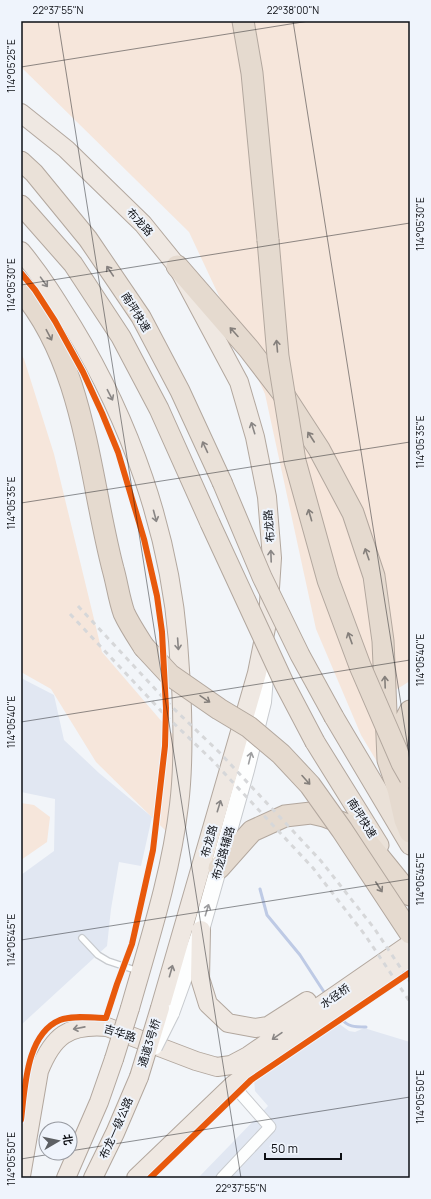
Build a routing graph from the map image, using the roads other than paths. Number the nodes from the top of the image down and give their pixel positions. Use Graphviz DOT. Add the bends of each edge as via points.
graph roads {
  1 [pos="243,21"];
  2 [pos="21,113"];
  3 [pos="21,161"];
  4 [pos="21,205"];
  5 [pos="21,251"];
  6 [pos="177,266"];
  7 [pos="21,290"];
  8 [pos="268,618"];
  9 [pos="410,711"];
  10 [pos="404,783"];
  11 [pos="410,832"];
  12 [pos="410,845"];
  13 [pos="219,868"];
  14 [pos="410,894"];
  15 [pos="201,930"];
  16 [pos="410,934"];
  17 [pos="82,938"];
  18 [pos="406,961"];
  19 [pos="140,972"];
  20 [pos="360,981"];
  21 [pos="166,1011"];
  22 [pos="310,1014"];
  23 [pos="196,1061"];
  24 [pos="139,1077"];
  25 [pos="233,1085"];
  26 [pos="21,1176"];
  27 [pos="226,1177"];
  28 [pos="66,1178"];
  29 [pos="93,1178"];
  30 [pos="136,1178"];
  10 -- 1 [label="highway, one-way, bridge" via="402,763 360,666 328,580 295,461 278,356 252,73"];
  2 -- 6 [label="main road, 布龙路" via="66,149 103,184 143,224"];
  12 -- 3 [label="highway, 南坪快速, one-way, bridge" via="300,655 262,577 180,391 141,317 88,239 34,173"];
  4 -- 14 [label="highway, 南坪快速, bridge" via="73,264 121,337 159,409 284,683 315,742"];
  5 -- 19 [label="main road, one-way" via="54,296 112,398 136,456 155,514 168,570 178,639 183,759 173,849"];
  8 -- 6 [label="main road, 布龙路, one-way" via="272,558 267,497 255,437 239,382"];
  10 -- 6 [label="highway, one-way" via="388,760 383,640 374,576 353,513 319,449 282,392 249,349"];
  7 -- 16 [label="highway, one-way, bridge" via="44,325 69,379 124,613 144,647 170,675 249,727 281,754 310,784"];
  13 -- 8 [label="main road, 布龙路辅路, one-way" via="263,702"];
  21 -- 8 [label="main road, 布龙路, one-way" via="242,730"];
  9 -- 10 [label="highway" via="398,734 395,758"];
  10 -- 11 [label="highway" via="405,820"];
  13 -- 14 [label="highway" via="252,831 285,816 311,813 348,825 359,832"];
  15 -- 13 [label="main road, 布龙路辅路, one-way"];
  15 -- 21 [label="main road, 布龙路辅路"];
  15 -- 22 [label="main road" via="200,978 208,1004 228,1023 255,1028"];
  17 -- 19 [label="lane" via="108,961"];
  18 -- 20 [label="main road"];
  19 -- 28 [label="main road, bridge" via="99,1102"];
  20 -- 22 [label="main road"];
  20 -- 22 [label="main road, 水径桥"];
  21 -- 24 [label="main road, 通道3号桥, bridge"];
  22 -- 23 [label="main road, 吉华路, one-way" via="248,1056 230,1065 218,1068"];
  22 -- 25 [label="main road" via="265,1061"];
  23 -- 25 [label="main road" via="211,1074"];
  23 -- 26 [label="main road, 吉华路, one-way" via="107,1027 81,1027 64,1035 45,1055 39,1071"];
  24 -- 29 [label="main road, 布龙一级公路"];
  25 -- 27 [label="street" via="270,1127"];
  25 -- 30 [label="main road"];
}
